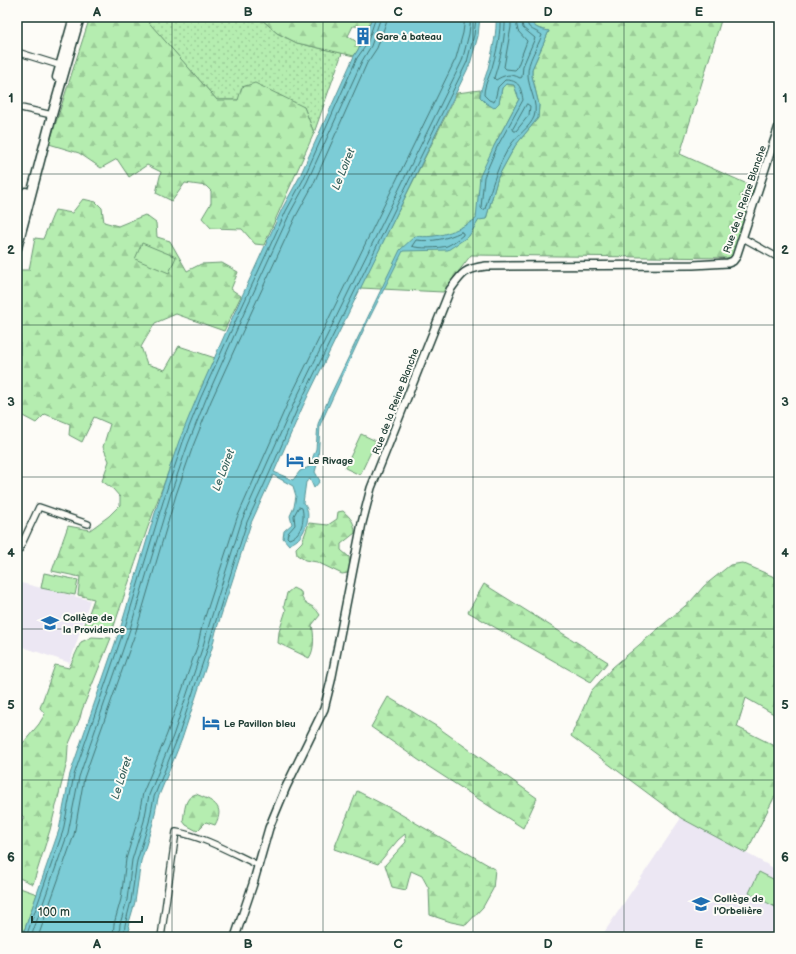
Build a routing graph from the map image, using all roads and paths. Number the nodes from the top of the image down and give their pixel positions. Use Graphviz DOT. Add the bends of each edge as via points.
graph roads {
  1 [pos="74,17"];
  2 [pos="80,17"];
  3 [pos="17,52"];
  4 [pos="63,66"];
  5 [pos="17,107"];
  6 [pos="49,114"];
  7 [pos="779,126"];
  8 [pos="17,222"];
  9 [pos="743,238"];
  10 [pos="17,248"];
  11 [pos="779,258"];
  12 [pos="88,524"];
  13 [pos="17,551"];
  14 [pos="258,865"];
  15 [pos="161,937"];
  16 [pos="235,937"];
  1 -- 4 [label="main road"];
  2 -- 4 [label="main road"];
  3 -- 4 [label="street"];
  4 -- 6 [label="main road"];
  5 -- 6 [label="street"];
  6 -- 8 [label="main road"];
  6 -- 10 [label="main road"];
  7 -- 9 [label="street, Rue de la Reine Blanche"];
  9 -- 11 [label="street"];
  9 -- 14 [label="street, Rue de la Reine Blanche" via="736,257 728,263 486,266 474,267 462,273 450,290 371,488 324,709 269,828"];
  12 -- 13 [label="street" via="39,507"];
  14 -- 15 [label="street" via="189,834 176,832"];
  14 -- 16 [label="street, Rue de la Reine Blanche"];
}
